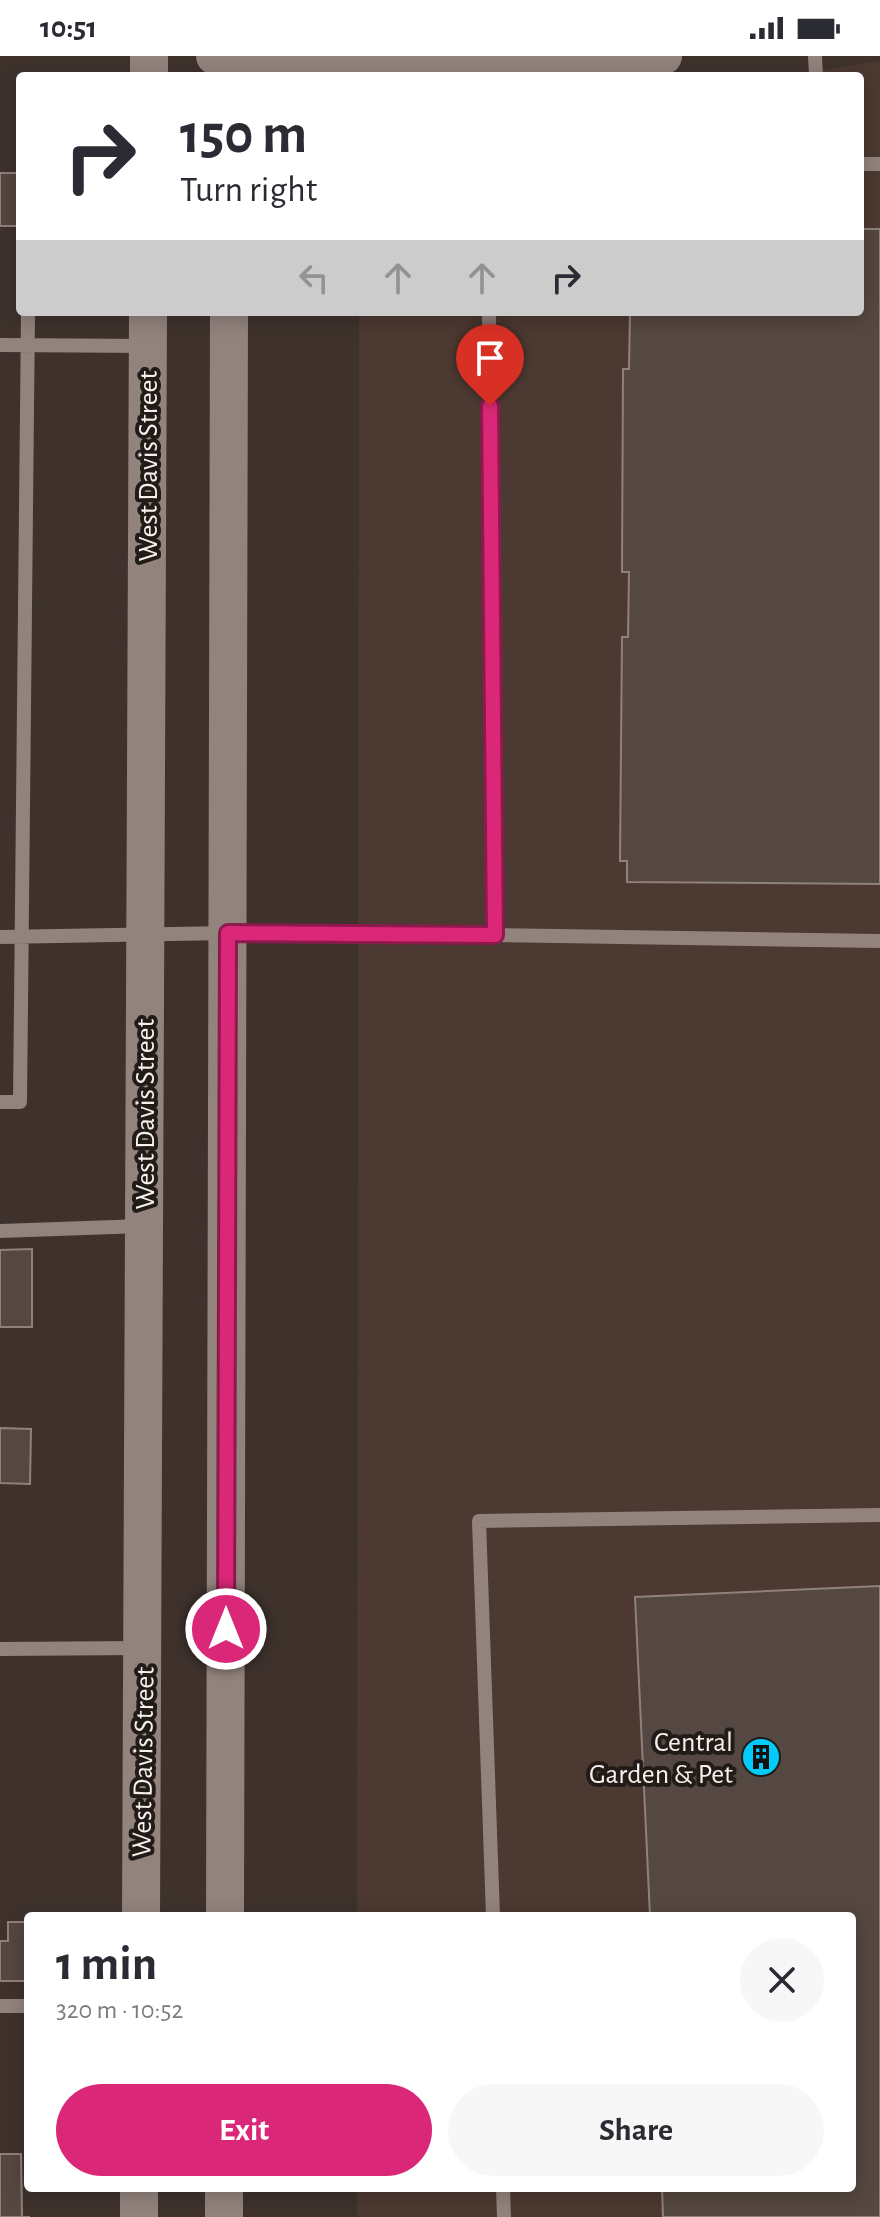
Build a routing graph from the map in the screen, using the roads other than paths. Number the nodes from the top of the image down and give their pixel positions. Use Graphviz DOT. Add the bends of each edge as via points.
graph roads {
  1 [pos="663,56"];
  2 [pos="226,63"];
  3 [pos="28,316"];
  4 [pos="229,316"];
  5 [pos="489,316"];
  6 [pos="148,329"];
  7 [pos="0,345"];
  8 [pos="28,345"];
  9 [pos="228,933"];
  10 [pos="144,934"];
  11 [pos="495,935"];
  12 [pos="0,937"];
  13 [pos="22,937"];
  14 [pos="880,941"];
  15 [pos="0,1102"];
  16 [pos="143,1226"];
  17 [pos="0,1231"];
  18 [pos="880,1515"];
  19 [pos="143,1648"];
  20 [pos="0,1649"];
  21 [pos="141,1912"];
  22 [pos="225,1912"];
  23 [pos="493,1912"];
  24 [pos="0,2006"];
  25 [pos="24,2006"];
  26 [pos="139,2192"];
  27 [pos="224,2192"];
  28 [pos="503,2192"];
  29 [pos="139,2217"];
  30 [pos="224,2217"];
  31 [pos="504,2217"];
  1 -- 2 [label="main road"];
  3 -- 8 [label="lane"];
  4 -- 9 [label="main road"];
  5 -- 11 [label="lane"];
  6 -- 8 [label="lane"];
  6 -- 10 [label="main road, West Davis Street"];
  7 -- 8 [label="lane"];
  8 -- 13 [label="lane"];
  9 -- 10 [label="lane"];
  9 -- 11 [label="lane"];
  9 -- 22 [label="main road"];
  10 -- 13 [label="lane"];
  10 -- 16 [label="main road, West Davis Street"];
  11 -- 14 [label="lane"];
  12 -- 13 [label="lane"];
  13 -- 15 [label="lane" via="20,1102"];
  16 -- 17 [label="lane"];
  16 -- 19 [label="main road, West Davis Street"];
  18 -- 23 [label="lane" via="479,1521"];
  19 -- 20 [label="lane"];
  19 -- 21 [label="main road, West Davis Street"];
  24 -- 25 [label="lane"];
  26 -- 29 [label="main road"];
  27 -- 30 [label="main road"];
  28 -- 31 [label="lane"];
}
